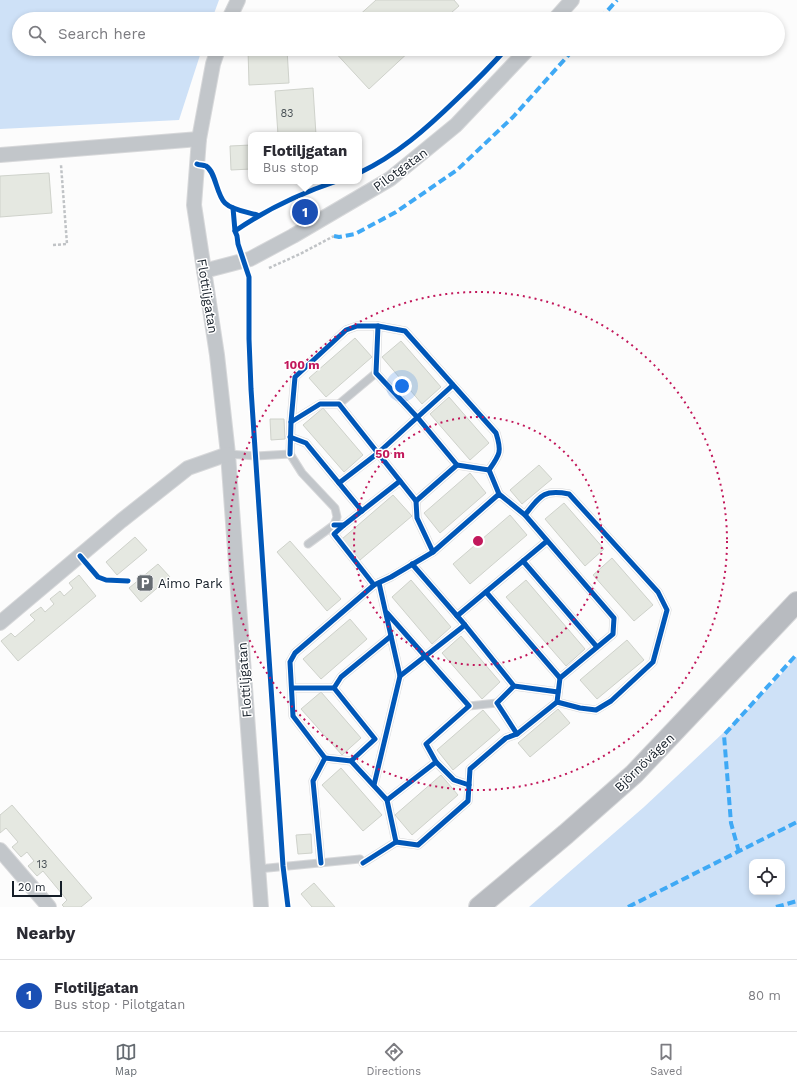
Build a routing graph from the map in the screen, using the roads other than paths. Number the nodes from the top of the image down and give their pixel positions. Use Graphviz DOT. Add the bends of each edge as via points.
graph roads {
  1 [pos="238,0"];
  2 [pos="572,0"];
  3 [pos="232,12"];
  4 [pos="561,12"];
  5 [pos="216,56"];
  6 [pos="521,56"];
  7 [pos="199,139"];
  8 [pos="0,154"];
  9 [pos="204,272"];
  10 [pos="378,326"];
  11 [pos="376,373"];
  12 [pos="453,385"];
  13 [pos="339,404"];
  14 [pos="418,418"];
  15 [pos="291,422"];
  16 [pos="290,437"];
  17 [pos="378,453"];
  18 [pos="228,454"];
  19 [pos="290,454"];
  20 [pos="457,465"];
  21 [pos="489,470"];
  22 [pos="400,481"];
  23 [pos="339,483"];
  24 [pos="499,494"];
  25 [pos="416,501"];
  26 [pos="362,511"];
  27 [pos="525,515"];
  28 [pos="334,525"];
  29 [pos="344,526"];
  30 [pos="547,541"];
  31 [pos="308,544"];
  32 [pos="432,552"];
  33 [pos="523,561"];
  34 [pos="412,564"];
  35 [pos="377,584"];
  36 [pos="486,592"];
  37 [pos="797,602"];
  38 [pos="386,612"];
  39 [pos="457,616"];
  40 [pos="0,623"];
  41 [pos="465,624"];
  42 [pos="391,636"];
  43 [pos="597,647"];
  44 [pos="425,657"];
  45 [pos="400,676"];
  46 [pos="560,678"];
  47 [pos="514,686"];
  48 [pos="292,688"];
  49 [pos="334,688"];
  50 [pos="558,692"];
  51 [pos="557,702"];
  52 [pos="497,703"];
  53 [pos="469,706"];
  54 [pos="517,734"];
  55 [pos="375,739"];
  56 [pos="384,741"];
  57 [pos="325,758"];
  58 [pos="351,761"];
  59 [pos="436,762"];
  60 [pos="374,785"];
  61 [pos="469,785"];
  62 [pos="387,800"];
  63 [pos="396,842"];
  64 [pos="0,850"];
  65 [pos="321,863"];
  66 [pos="258,869"];
  67 [pos="50,907"];
  68 [pos="261,907"];
  69 [pos="478,907"];
  1 -- 3 [label="street"];
  2 -- 4 [label="street"];
  5 -- 7 [label="street, Flottiljgatan"];
  6 -- 9 [label="street, Pilotgatan" via="456,125 390,179 250,259"];
  7 -- 8 [label="street"];
  7 -- 9 [label="street, Flottiljgatan" via="194,205"];
  9 -- 18 [label="street, Flottiljgatan" via="217,355"];
  10 -- 11 [label="lane"];
  10 -- 12 [label="lane" via="405,331"];
  10 -- 15 [label="lane" via="356,326 346,330 295,377"];
  11 -- 13 [label="lane"];
  11 -- 14 [label="lane"];
  12 -- 14 [label="lane"];
  12 -- 21 [label="lane" via="496,433 499,455"];
  13 -- 15 [label="lane" via="320,404"];
  13 -- 17 [label="lane"];
  14 -- 17 [label="lane"];
  14 -- 20 [label="lane"];
  15 -- 16 [label="lane"];
  16 -- 19 [label="lane"];
  16 -- 23 [label="lane" via="306,443"];
  17 -- 22 [label="lane"];
  17 -- 23 [label="lane"];
  18 -- 19 [label="lane"];
  18 -- 40 [label="street" via="188,468"];
  18 -- 66 [label="street, Flottiljgatan"];
  19 -- 28 [label="lane" via="302,473 335,508 337,518"];
  20 -- 21 [label="lane"];
  20 -- 25 [label="lane"];
  21 -- 24 [label="lane"];
  22 -- 25 [label="lane"];
  22 -- 26 [label="lane"];
  23 -- 26 [label="lane"];
  24 -- 27 [label="lane"];
  24 -- 32 [label="lane"];
  25 -- 32 [label="lane" via="417,518"];
  26 -- 29 [label="lane"];
  27 -- 30 [label="lane"];
  27 -- 51 [label="lane" via="539,497 554,491 569,494 658,592 667,610 653,662 611,701 596,710"];
  28 -- 29 [label="lane"];
  28 -- 31 [label="lane"];
  29 -- 35 [label="lane" via="334,534"];
  30 -- 33 [label="lane"];
  30 -- 43 [label="lane" via="614,618 613,634"];
  32 -- 34 [label="lane"];
  33 -- 36 [label="lane"];
  33 -- 43 [label="lane"];
  34 -- 35 [label="lane"];
  34 -- 39 [label="lane"];
  35 -- 38 [label="lane"];
  35 -- 48 [label="lane" via="295,653 290,662"];
  36 -- 39 [label="lane"];
  36 -- 46 [label="lane"];
  37 -- 69 [label="main road, Björnövägen" via="634,774"];
  38 -- 42 [label="lane"];
  38 -- 44 [label="lane"];
  39 -- 41 [label="lane"];
  41 -- 44 [label="lane"];
  41 -- 47 [label="lane"];
  42 -- 45 [label="lane"];
  42 -- 49 [label="lane" via="341,677"];
  43 -- 46 [label="lane"];
  44 -- 45 [label="lane"];
  44 -- 53 [label="lane"];
  45 -- 56 [label="lane"];
  46 -- 50 [label="lane"];
  47 -- 50 [label="lane"];
  47 -- 52 [label="lane"];
  48 -- 49 [label="lane"];
  48 -- 57 [label="lane" via="293,716"];
  49 -- 55 [label="lane"];
  50 -- 51 [label="lane"];
  51 -- 54 [label="lane"];
  52 -- 53 [label="lane"];
  52 -- 54 [label="lane"];
  53 -- 59 [label="lane" via="426,744"];
  54 -- 61 [label="lane" via="506,738 470,769"];
  55 -- 56 [label="lane"];
  55 -- 58 [label="lane"];
  56 -- 60 [label="lane"];
  57 -- 58 [label="lane"];
  57 -- 65 [label="lane" via="313,781"];
  58 -- 60 [label="lane"];
  59 -- 61 [label="lane" via="454,780"];
  59 -- 62 [label="lane"];
  60 -- 62 [label="lane"];
  61 -- 63 [label="lane" via="468,801 418,845"];
  62 -- 63 [label="lane"];
  63 -- 65 [label="lane" via="362,861"];
  64 -- 67 [label="street"];
  65 -- 66 [label="lane"];
  66 -- 68 [label="street, Flottiljgatan"];
}
